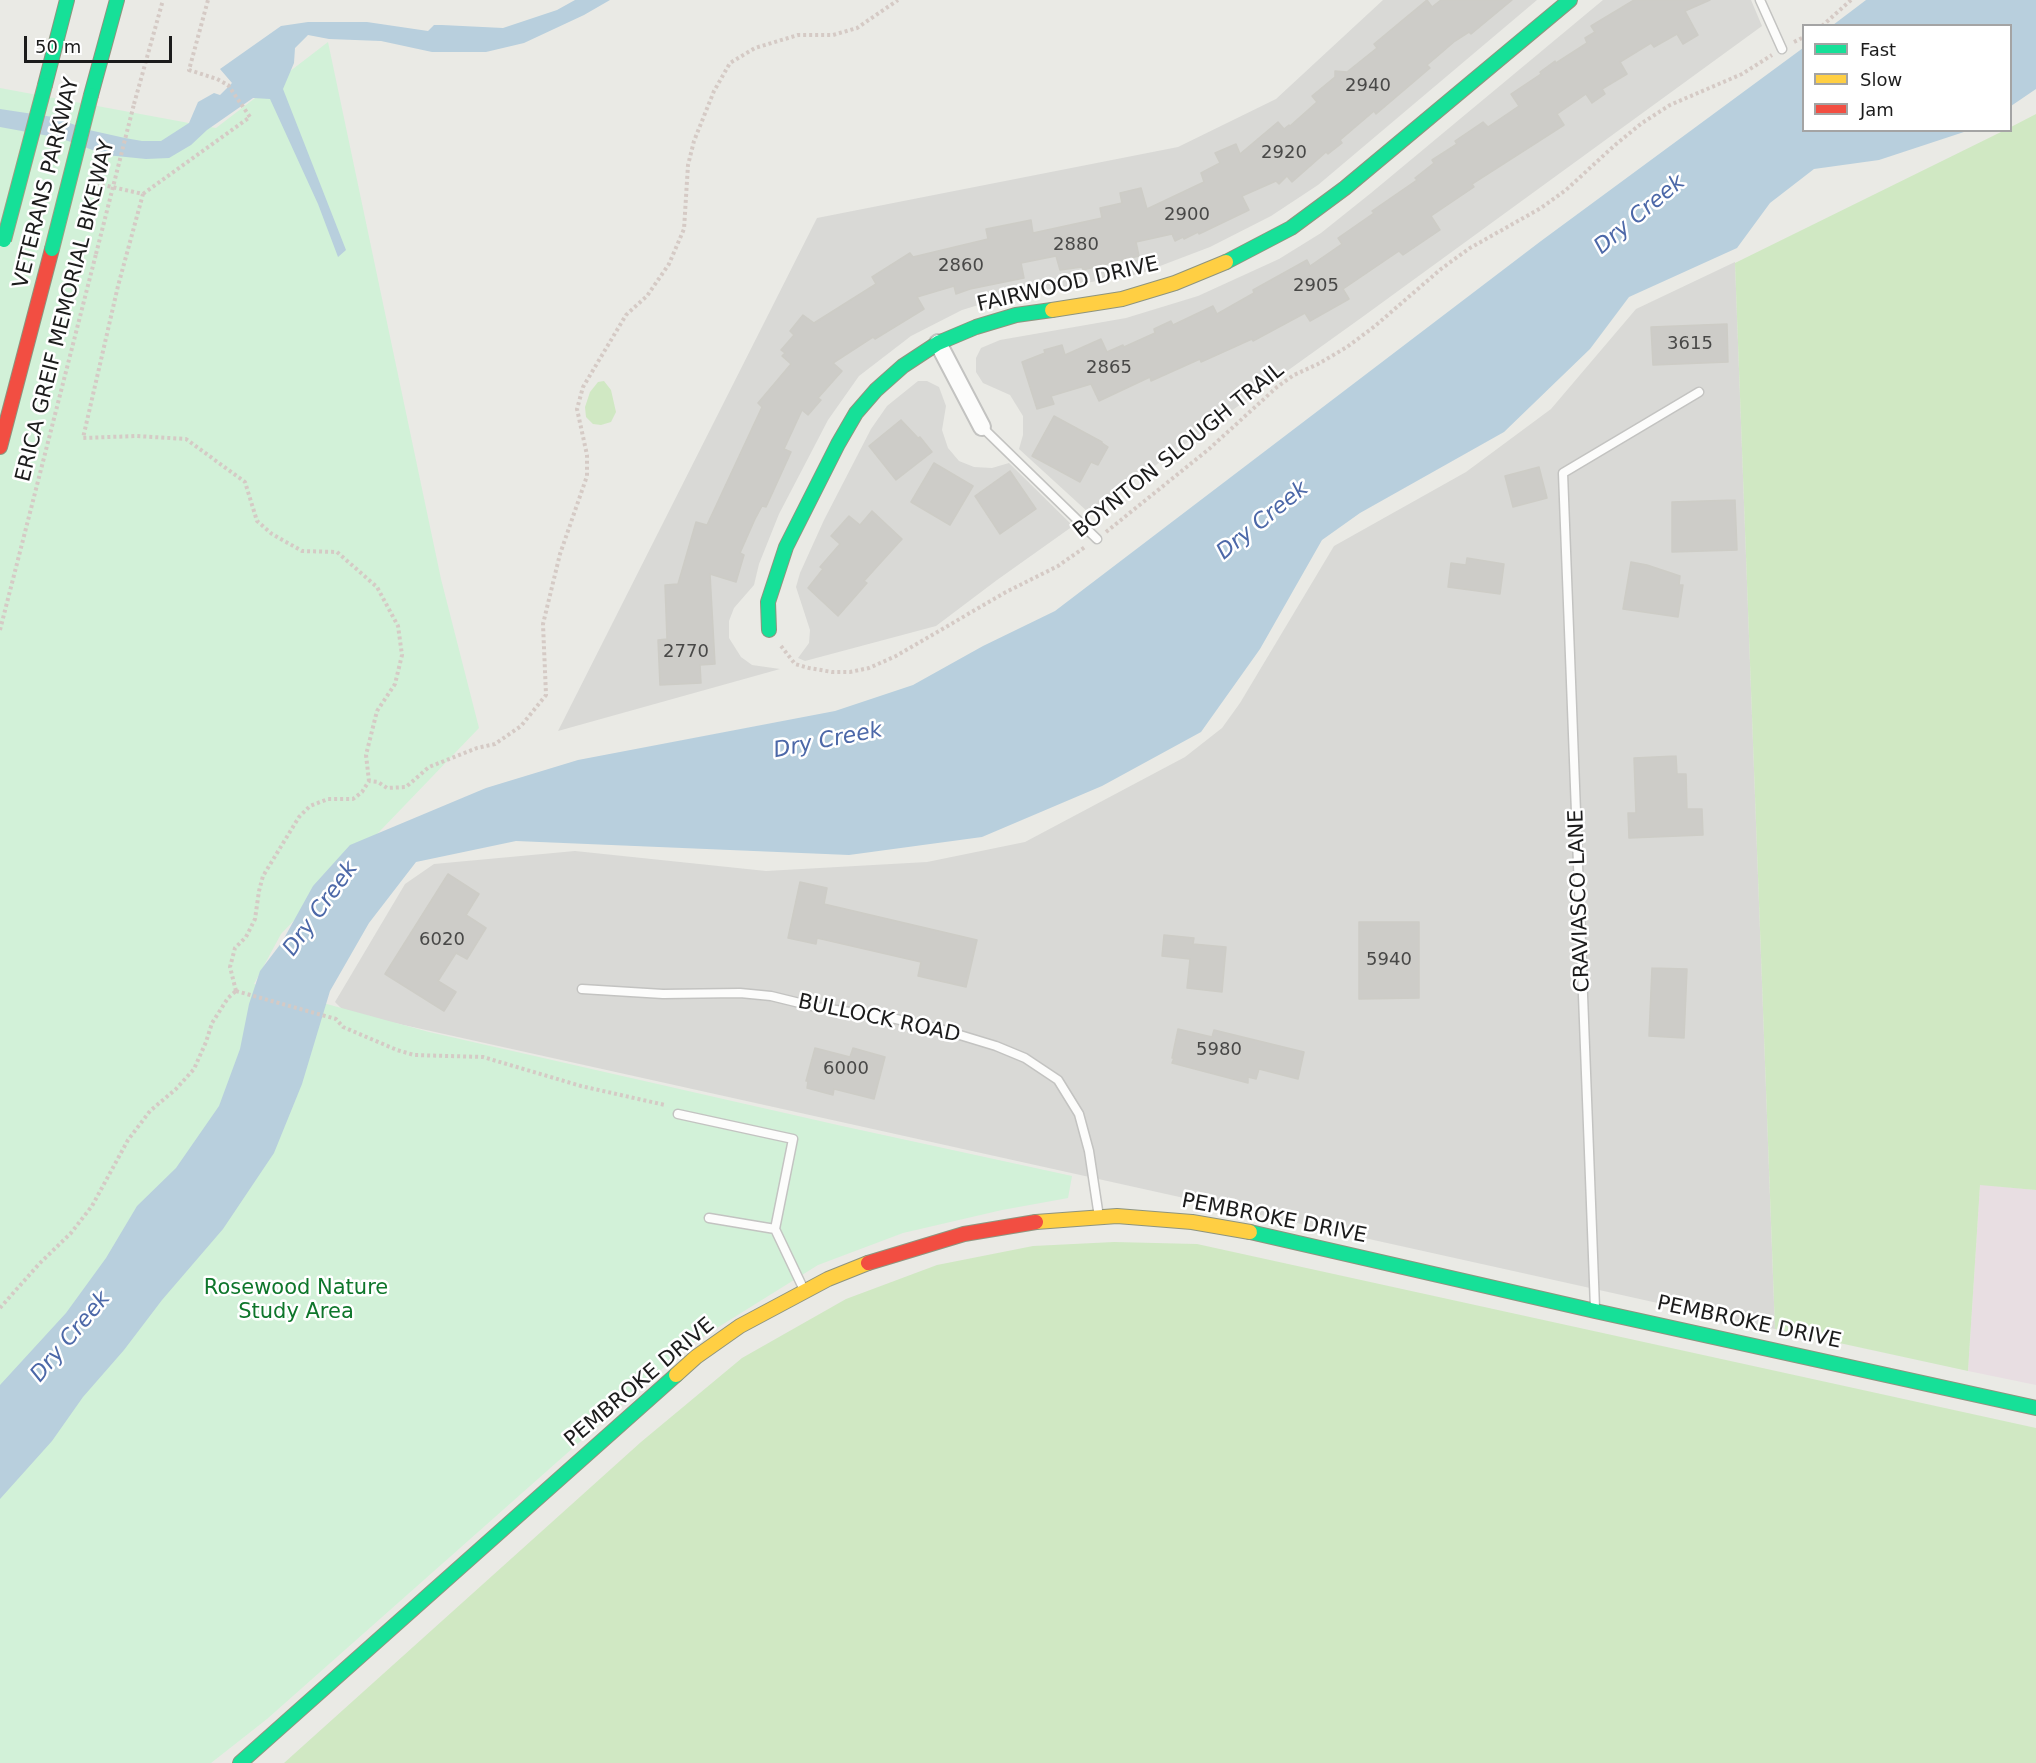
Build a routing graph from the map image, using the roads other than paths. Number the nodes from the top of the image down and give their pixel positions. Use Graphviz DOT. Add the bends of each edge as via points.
graph roads {
  1 [pos="67,0"];
  2 [pos="117,0"];
  3 [pos="1570,0"];
  4 [pos="1760,0"];
  5 [pos="1782,49"];
  6 [pos="0,254"];
  7 [pos="938,343"];
  8 [pos="1699,392"];
  9 [pos="982,427"];
  10 [pos="0,447"];
  11 [pos="1097,539"];
  12 [pos="769,630"];
  13 [pos="582,989"];
  14 [pos="678,1114"];
  15 [pos="1099,1217"];
  16 [pos="709,1218"];
  17 [pos="775,1229"];
  18 [pos="804,1291"];
  19 [pos="1595,1311"];
  20 [pos="2036,1408"];
  21 [pos="240,1763"];
  1 -- 6 [label="street, VETERANS PARKWAY, bridge"];
  2 -- 10 [label="street, VETERANS PARKWAY, bridge"];
  3 -- 7 [label="street, FAIRWOOD DRIVE" via="1345,188 1291,228 1236,258 1122,299 1016,315"];
  4 -- 5 [label="lane"];
  7 -- 9 [label="street"];
  7 -- 12 [label="street, FAIRWOOD DRIVE" via="903,366 856,413 786,547 768,602"];
  8 -- 19 [label="lane, CRAVIASCO LANE" via="1563,473"];
  9 -- 11 [label="lane"];
  13 -- 15 [label="lane, BULLOCK ROAD" via="771,996 940,1029 1025,1058 1058,1080 1079,1114"];
  14 -- 17 [label="lane" via="793,1139"];
  15 -- 18 [label="street, PEMBROKE DRIVE" via="964,1234 869,1262"];
  15 -- 19 [label="street, PEMBROKE DRIVE" via="1149,1218 1237,1229"];
  16 -- 17 [label="lane"];
  17 -- 18 [label="lane"];
  18 -- 21 [label="street, PEMBROKE DRIVE" via="740,1326 696,1357"];
  19 -- 20 [label="street, PEMBROKE DRIVE"];
}
